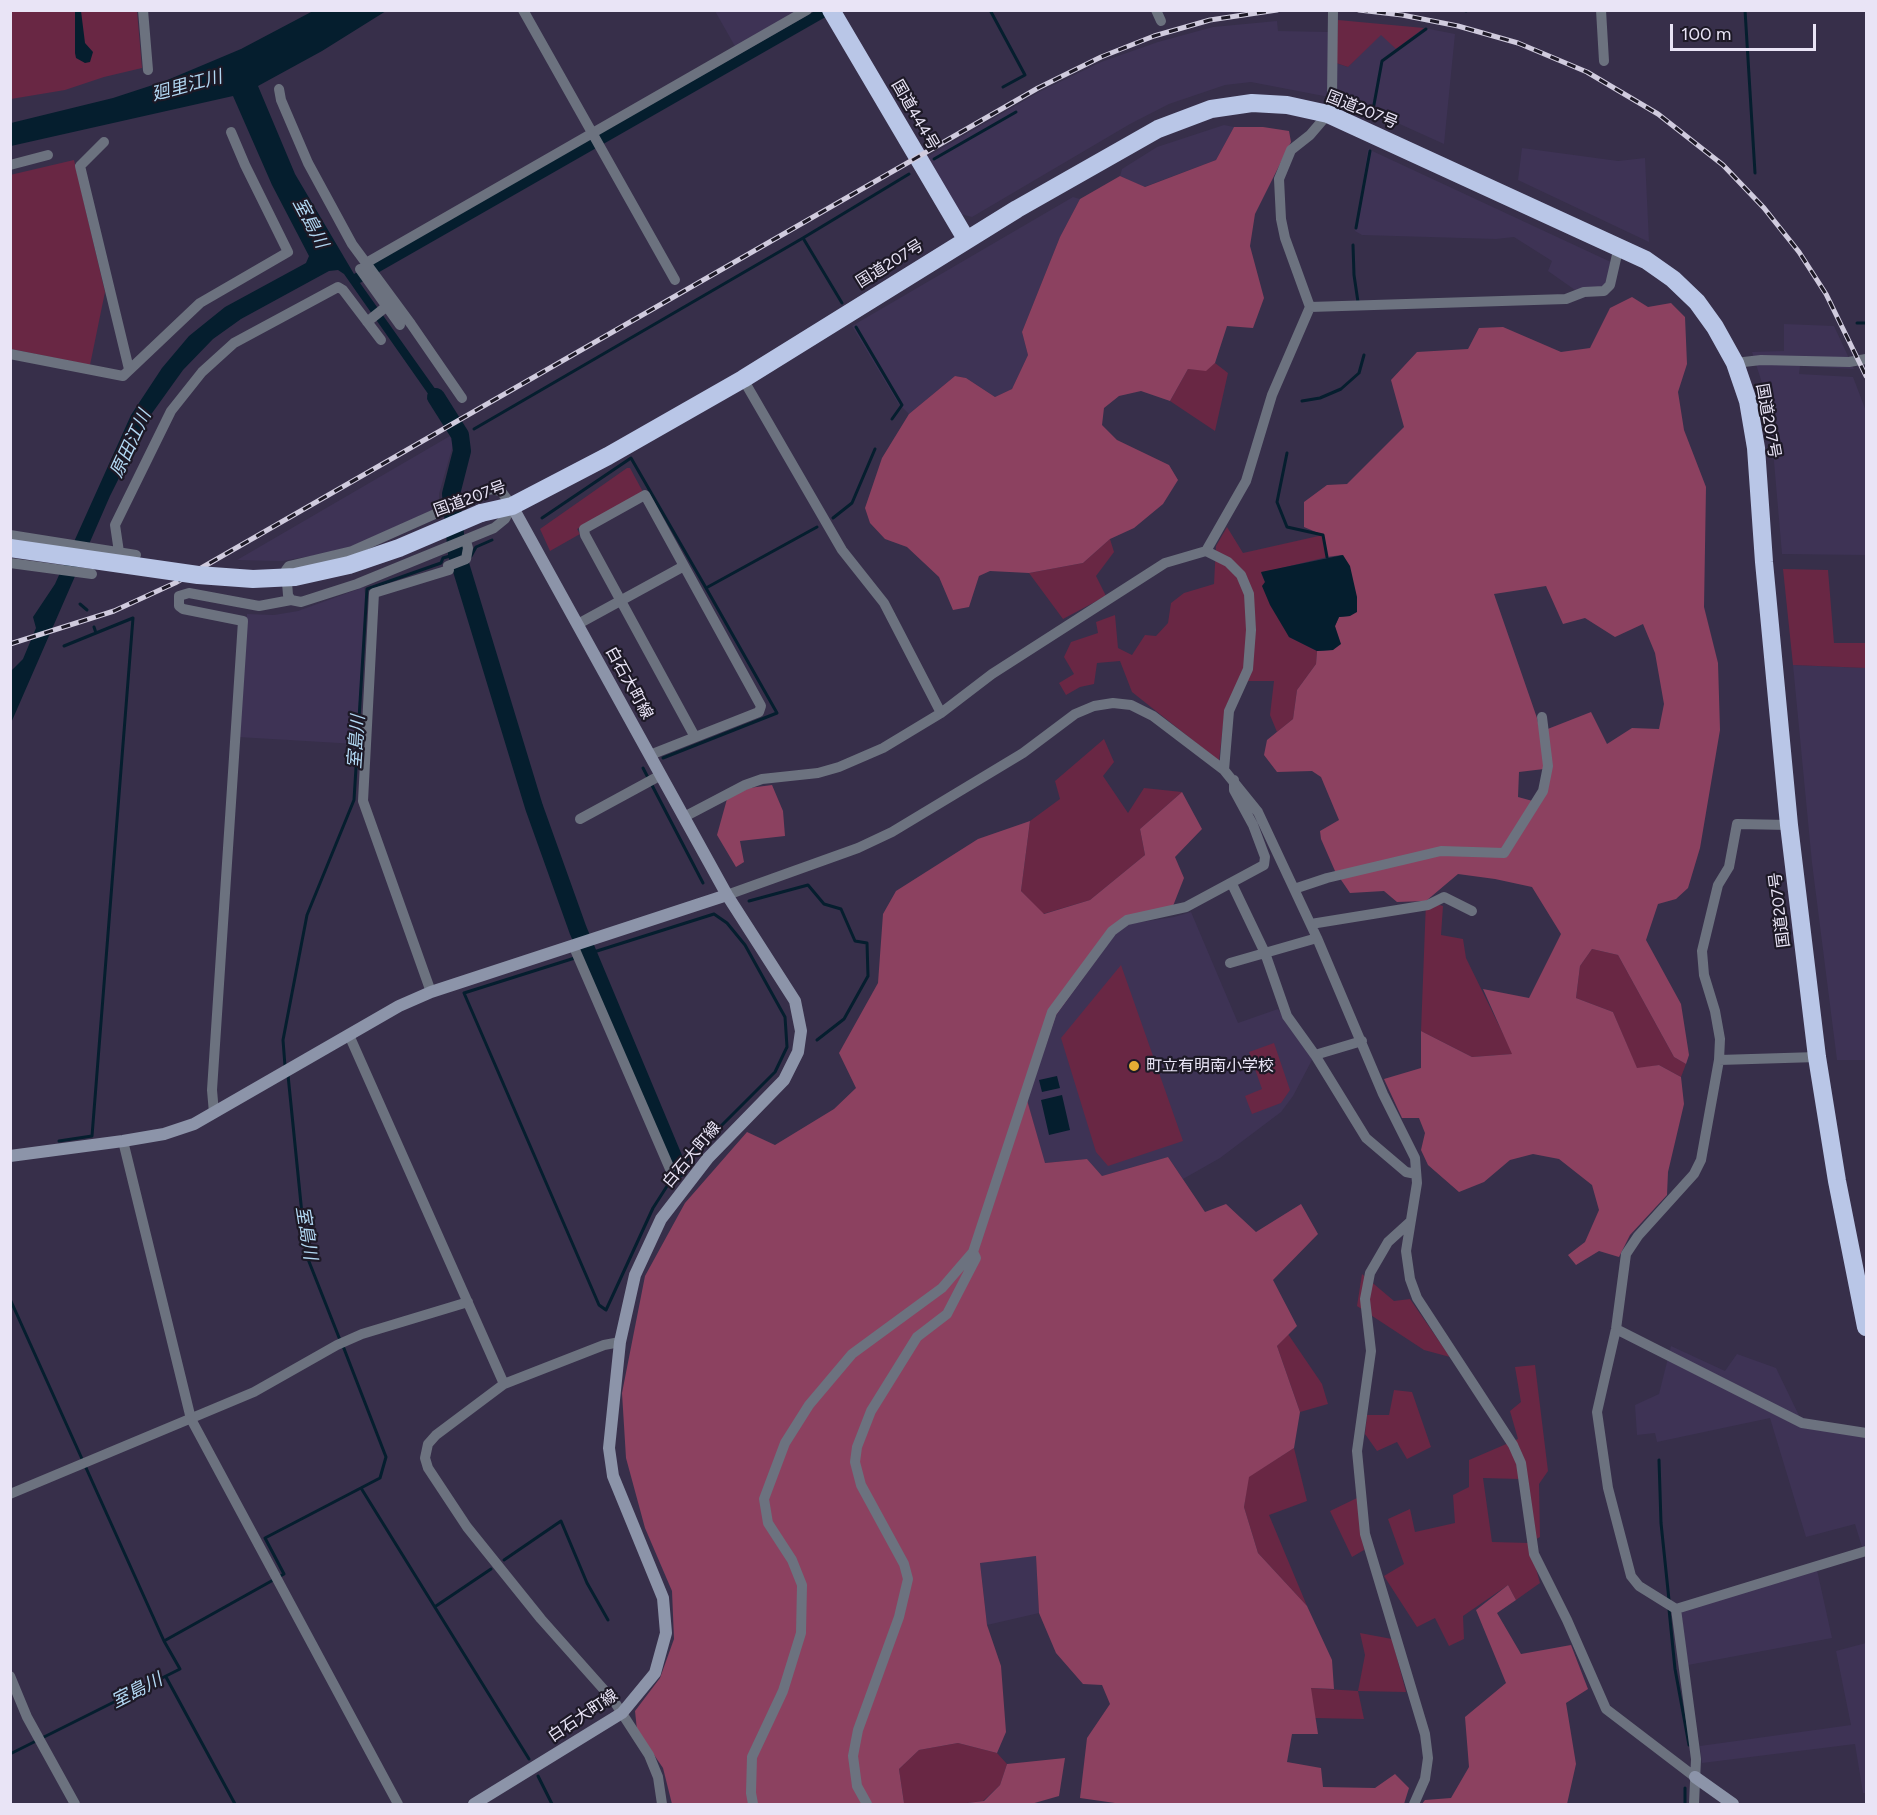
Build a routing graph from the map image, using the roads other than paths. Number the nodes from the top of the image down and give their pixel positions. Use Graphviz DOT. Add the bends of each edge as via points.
graph roads {
  1 [pos="143,10"];
  2 [pos="523,10"];
  3 [pos="807,10"];
  4 [pos="1333,10"];
  5 [pos="1601,10"];
  6 [pos="833,13"];
  7 [pos="1604,61"];
  8 [pos="148,70"];
  9 [pos="279,89"];
  10 [pos="1328,114"];
  11 [pos="231,132"];
  12 [pos="592,134"];
  13 [pos="104,142"];
  14 [pos="48,155"];
  15 [pos="10,165"];
  16 [pos="966,239"];
  17 [pos="1619,246"];
  18 [pos="363,266"];
  19 [pos="372,279"];
  20 [pos="675,280"];
  21 [pos="387,306"];
  22 [pos="1310,307"];
  23 [pos="367,322"];
  24 [pos="400,325"];
  25 [pos="381,340"];
  26 [pos="10,354"];
  27 [pos="1866,359"];
  28 [pos="1735,363"];
  29 [pos="129,369"];
  30 [pos="743,379"];
  31 [pos="462,398"];
  32 [pos="513,506"];
  33 [pos="10,535"];
  34 [pos="466,541"];
  35 [pos="10,548"];
  36 [pos="1206,551"];
  37 [pos="119,552"];
  38 [pos="136,555"];
  39 [pos="10,563"];
  40 [pos="684,566"];
  41 [pos="92,574"];
  42 [pos="291,600"];
  43 [pos="621,601"];
  44 [pos="578,624"];
  45 [pos="941,713"];
  46 [pos="1542,717"];
  47 [pos="695,737"];
  48 [pos="650,755"];
  49 [pos="1224,770"];
  50 [pos="654,780"];
  51 [pos="1234,780"];
  52 [pos="684,817"];
  53 [pos="580,819"];
  54 [pos="1789,825"];
  55 [pos="1232,884"];
  56 [pos="1294,889"];
  57 [pos="727,895"];
  58 [pos="1472,911"];
  59 [pos="1311,924"];
  60 [pos="1317,938"];
  61 [pos="577,953"];
  62 [pos="1265,953"];
  63 [pos="1230,963"];
  64 [pos="431,992"];
  65 [pos="350,1035"];
  66 [pos="1362,1041"];
  67 [pos="1315,1054"];
  68 [pos="1817,1057"];
  69 [pos="1719,1060"];
  70 [pos="214,1113"];
  71 [pos="123,1141"];
  72 [pos="10,1156"];
  73 [pos="670,1170"];
  74 [pos="1416,1174"];
  75 [pos="1410,1222"];
  76 [pos="973,1252"];
  77 [pos="468,1302"];
  78 [pos="1866,1327"];
  79 [pos="1616,1329"];
  80 [pos="620,1342"];
  81 [pos="504,1384"];
  82 [pos="191,1419"];
  83 [pos="1866,1432"];
  84 [pos="10,1494"];
  85 [pos="1866,1551"];
  86 [pos="1676,1609"];
  87 [pos="10,1676"];
  88 [pos="622,1713"];
  89 [pos="1695,1777"];
  90 [pos="75,1804"];
  91 [pos="398,1804"];
  92 [pos="474,1804"];
  93 [pos="662,1804"];
  94 [pos="753,1804"];
  95 [pos="867,1804"];
  96 [pos="1414,1804"];
  97 [pos="1694,1804"];
  98 [pos="1732,1804"];
  1 -- 8 [label="street"];
  2 -- 12 [label="street"];
  3 -- 12 [label="street"];
  4 -- 10 [label="street" via="1332,99"];
  5 -- 7 [label="street"];
  6 -- 16 [label="highway, 国道444号"];
  9 -- 18 [label="street" via="308,163"];
  10 -- 16 [label="highway, 国道207号" via="1287,105 1252,103 1211,109 1158,129"];
  10 -- 17 [label="highway, 国道207号"];
  10 -- 22 [label="street" via="1291,150 1279,179 1285,238"];
  11 -- 29 [label="street" via="288,252 200,303"];
  12 -- 18 [label="street"];
  12 -- 20 [label="street"];
  13 -- 29 [label="street" via="80,166"];
  14 -- 15 [label="street"];
  16 -- 30 [label="highway, 国道207号"];
  17 -- 22 [label="street" via="1610,285 1604,291 1584,292 1566,299"];
  17 -- 28 [label="highway, 国道207号" via="1673,279 1697,302"];
  18 -- 19 [label="street"];
  19 -- 21 [label="street"];
  19 -- 31 [label="street"];
  21 -- 23 [label="street"];
  21 -- 24 [label="street"];
  22 -- 36 [label="street" via="1272,395 1246,481"];
  23 -- 25 [label="street"];
  23 -- 37 [label="street" via="338,287 234,343 202,372 171,411 115,525"];
  26 -- 29 [label="street" via="115,375 123,376"];
  27 -- 28 [label="street"];
  28 -- 54 [label="highway, 国道207号" via="1748,401 1756,448"];
  30 -- 32 [label="highway, 国道207号"];
  30 -- 45 [label="street" via="843,550 884,603"];
  32 -- 34 [label="street" via="494,528"];
  32 -- 35 [label="highway, 国道207号, bridge" via="481,513 359,562 295,577 198,575"];
  32 -- 42 [label="street" via="501,491 491,489 352,551 290,566 286,570"];
  32 -- 44 [label="main road, 白石大町線"];
  33 -- 37 [label="street"];
  34 -- 42 [label="street" via="357,584 301,602"];
  34 -- 64 [label="street" via="466,559 448,566 448,570 374,593 363,801"];
  36 -- 45 [label="street" via="1165,563 992,674"];
  36 -- 49 [label="street" via="1228,561 1249,594 1248,669 1229,711"];
  37 -- 38 [label="street"];
  39 -- 41 [label="street"];
  40 -- 43 [label="street"];
  40 -- 43 [label="street" via="645,495 584,529"];
  40 -- 47 [label="street" via="761,706 759,712"];
  42 -- 70 [label="street" via="259,606 183,593 178,600 183,609 243,621 212,1090"];
  43 -- 44 [label="street"];
  43 -- 47 [label="street"];
  44 -- 48 [label="main road, 白石大町線"];
  45 -- 52 [label="street" via="884,747 839,767 762,779"];
  46 -- 56 [label="street" via="1548,766 1543,791 1504,853 1441,852"];
  47 -- 48 [label="street"];
  48 -- 50 [label="main road, 白石大町線"];
  49 -- 51 [label="street"];
  49 -- 57 [label="street" via="1153,716 1131,705 1094,706 892,832"];
  50 -- 52 [label="main road, 白石大町線"];
  50 -- 53 [label="street"];
  51 -- 55 [label="street" via="1234,790 1265,857 1264,865"];
  51 -- 56 [label="street" via="1258,812"];
  52 -- 57 [label="main road, 白石大町線"];
  54 -- 68 [label="highway, 国道207号"];
  54 -- 69 [label="street" via="1737,824 1729,867 1718,885 1702,951 1720,1039"];
  55 -- 62 [label="street"];
  55 -- 76 [label="street" via="1180,909 1127,920 1112,931 1052,1012"];
  56 -- 59 [label="street"];
  57 -- 61 [label="main road" via="589,940"];
  57 -- 80 [label="main road, 白石大町線" via="795,1001 801,1031 798,1052 784,1080 708,1158 661,1219 635,1275"];
  58 -- 59 [label="street" via="1444,897 1428,905"];
  59 -- 60 [label="street"];
  60 -- 62 [label="street"];
  60 -- 66 [label="street"];
  61 -- 64 [label="main road"];
  61 -- 73 [label="street"];
  62 -- 63 [label="street"];
  62 -- 67 [label="street" via="1287,1016"];
  64 -- 65 [label="main road"];
  65 -- 70 [label="main road"];
  65 -- 77 [label="street"];
  66 -- 67 [label="street"];
  66 -- 74 [label="street" via="1415,1158"];
  67 -- 74 [label="street" via="1366,1138 1406,1172"];
  68 -- 69 [label="street"];
  68 -- 78 [label="highway, 国道207号"];
  69 -- 79 [label="street" via="1701,1160 1690,1180 1626,1254"];
  70 -- 71 [label="main road" via="164,1134"];
  71 -- 72 [label="main road"];
  71 -- 82 [label="street"];
  74 -- 75 [label="street"];
  75 -- 89 [label="street" via="1406,1251 1410,1279 1418,1298 1513,1445 1521,1463 1534,1554 1606,1709"];
  75 -- 96 [label="street" via="1388,1242 1370,1273 1365,1299 1371,1351 1357,1451 1368,1545 1425,1734 1425,1779"];
  76 -- 94 [label="street" via="942,1288 852,1354 809,1405 785,1443 764,1499 768,1523 802,1584 801,1633 783,1690 752,1758"];
  76 -- 95 [label="street" via="976,1258 947,1314 917,1337 871,1411 856,1447 861,1485 904,1564 908,1579 899,1617 858,1730 854,1756 857,1786"];
  77 -- 81 [label="street"];
  77 -- 82 [label="street" via="341,1343 254,1392"];
  79 -- 83 [label="street" via="1802,1423"];
  79 -- 86 [label="street" via="1597,1412 1608,1488 1631,1576 1639,1586"];
  80 -- 81 [label="street"];
  80 -- 88 [label="main road, 白石大町線" via="609,1448 613,1476 663,1598 666,1633 655,1673"];
  81 -- 88 [label="street" via="436,1435 428,1444 428,1468 467,1527"];
  82 -- 84 [label="street"];
  82 -- 91 [label="street"];
  85 -- 86 [label="street"];
  86 -- 89 [label="street" via="1696,1759"];
  87 -- 90 [label="street" via="42,1746"];
  88 -- 92 [label="main road, 白石大町線"];
  88 -- 93 [label="street" via="649,1755 658,1777"];
  89 -- 97 [label="street"];
  89 -- 98 [label="main road"];
}
